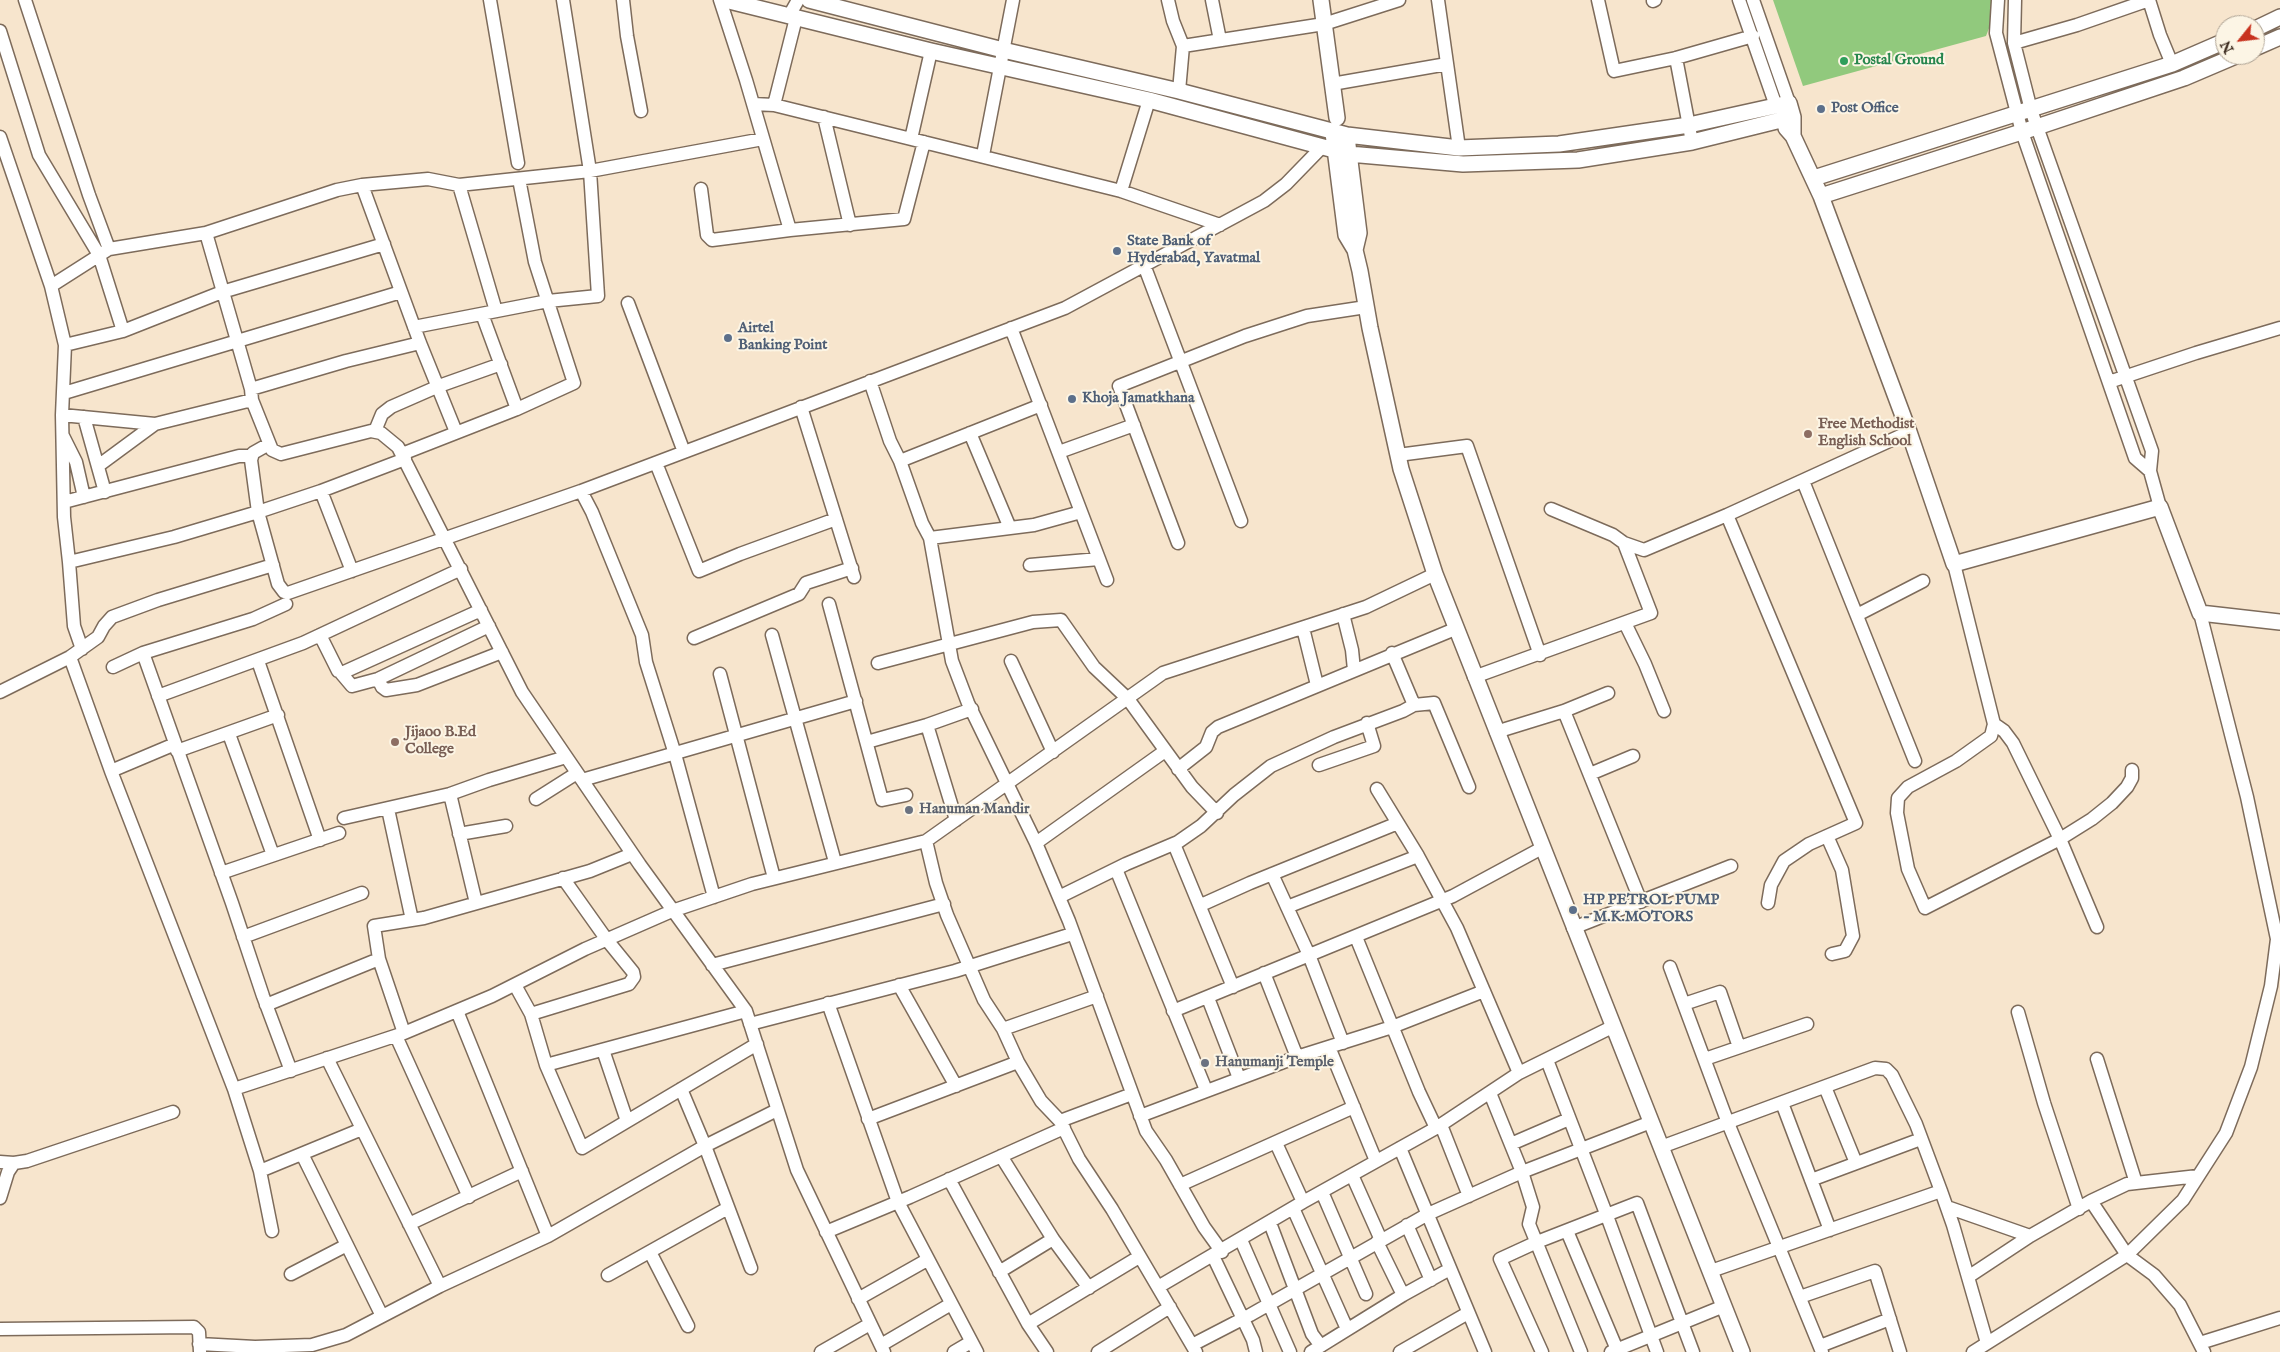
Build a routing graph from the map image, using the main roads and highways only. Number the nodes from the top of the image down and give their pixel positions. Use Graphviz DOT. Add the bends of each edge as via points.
graph roads {
  1 [pos="725,0"];
  2 [pos="810,0"];
  3 [pos="1321,0"];
  4 [pos="2280,17"];
  5 [pos="2265,24"];
  6 [pos="2280,37"];
  7 [pos="2265,44"];
  8 [pos="2215,45"];
  9 [pos="2215,65"];
  10 [pos="1784,111"];
  11 [pos="1339,128"];
  12 [pos="1335,151"];
  13 [pos="1814,178"];
  14 [pos="1821,196"];
  15 [pos="2280,622"];
  16 [pos="1742,1352"];
  1 -- 12 [label="main road" via="1149,100"];
  2 -- 11 [label="main road" via="1003,50"];
  3 -- 11 [label="main road"];
  4 -- 5 [label="main road"];
  6 -- 7 [label="main road"];
  8 -- 13 [label="main road" via="2172,64"];
  9 -- 14 [label="main road" via="2038,127"];
  10 -- 11 [label="main road" via="1567,144 1459,148"];
  10 -- 12 [label="main road" via="1692,142 1578,160 1463,164"];
  10 -- 13 [label="main road"];
  11 -- 12 [label="main road"];
  12 -- 16 [label="main road" via="1359,233 1355,250 1398,455 1435,574"];
  13 -- 14 [label="main road"];
  14 -- 15 [label="main road" via="1909,432 1954,564 2160,507 2200,614"];
}
